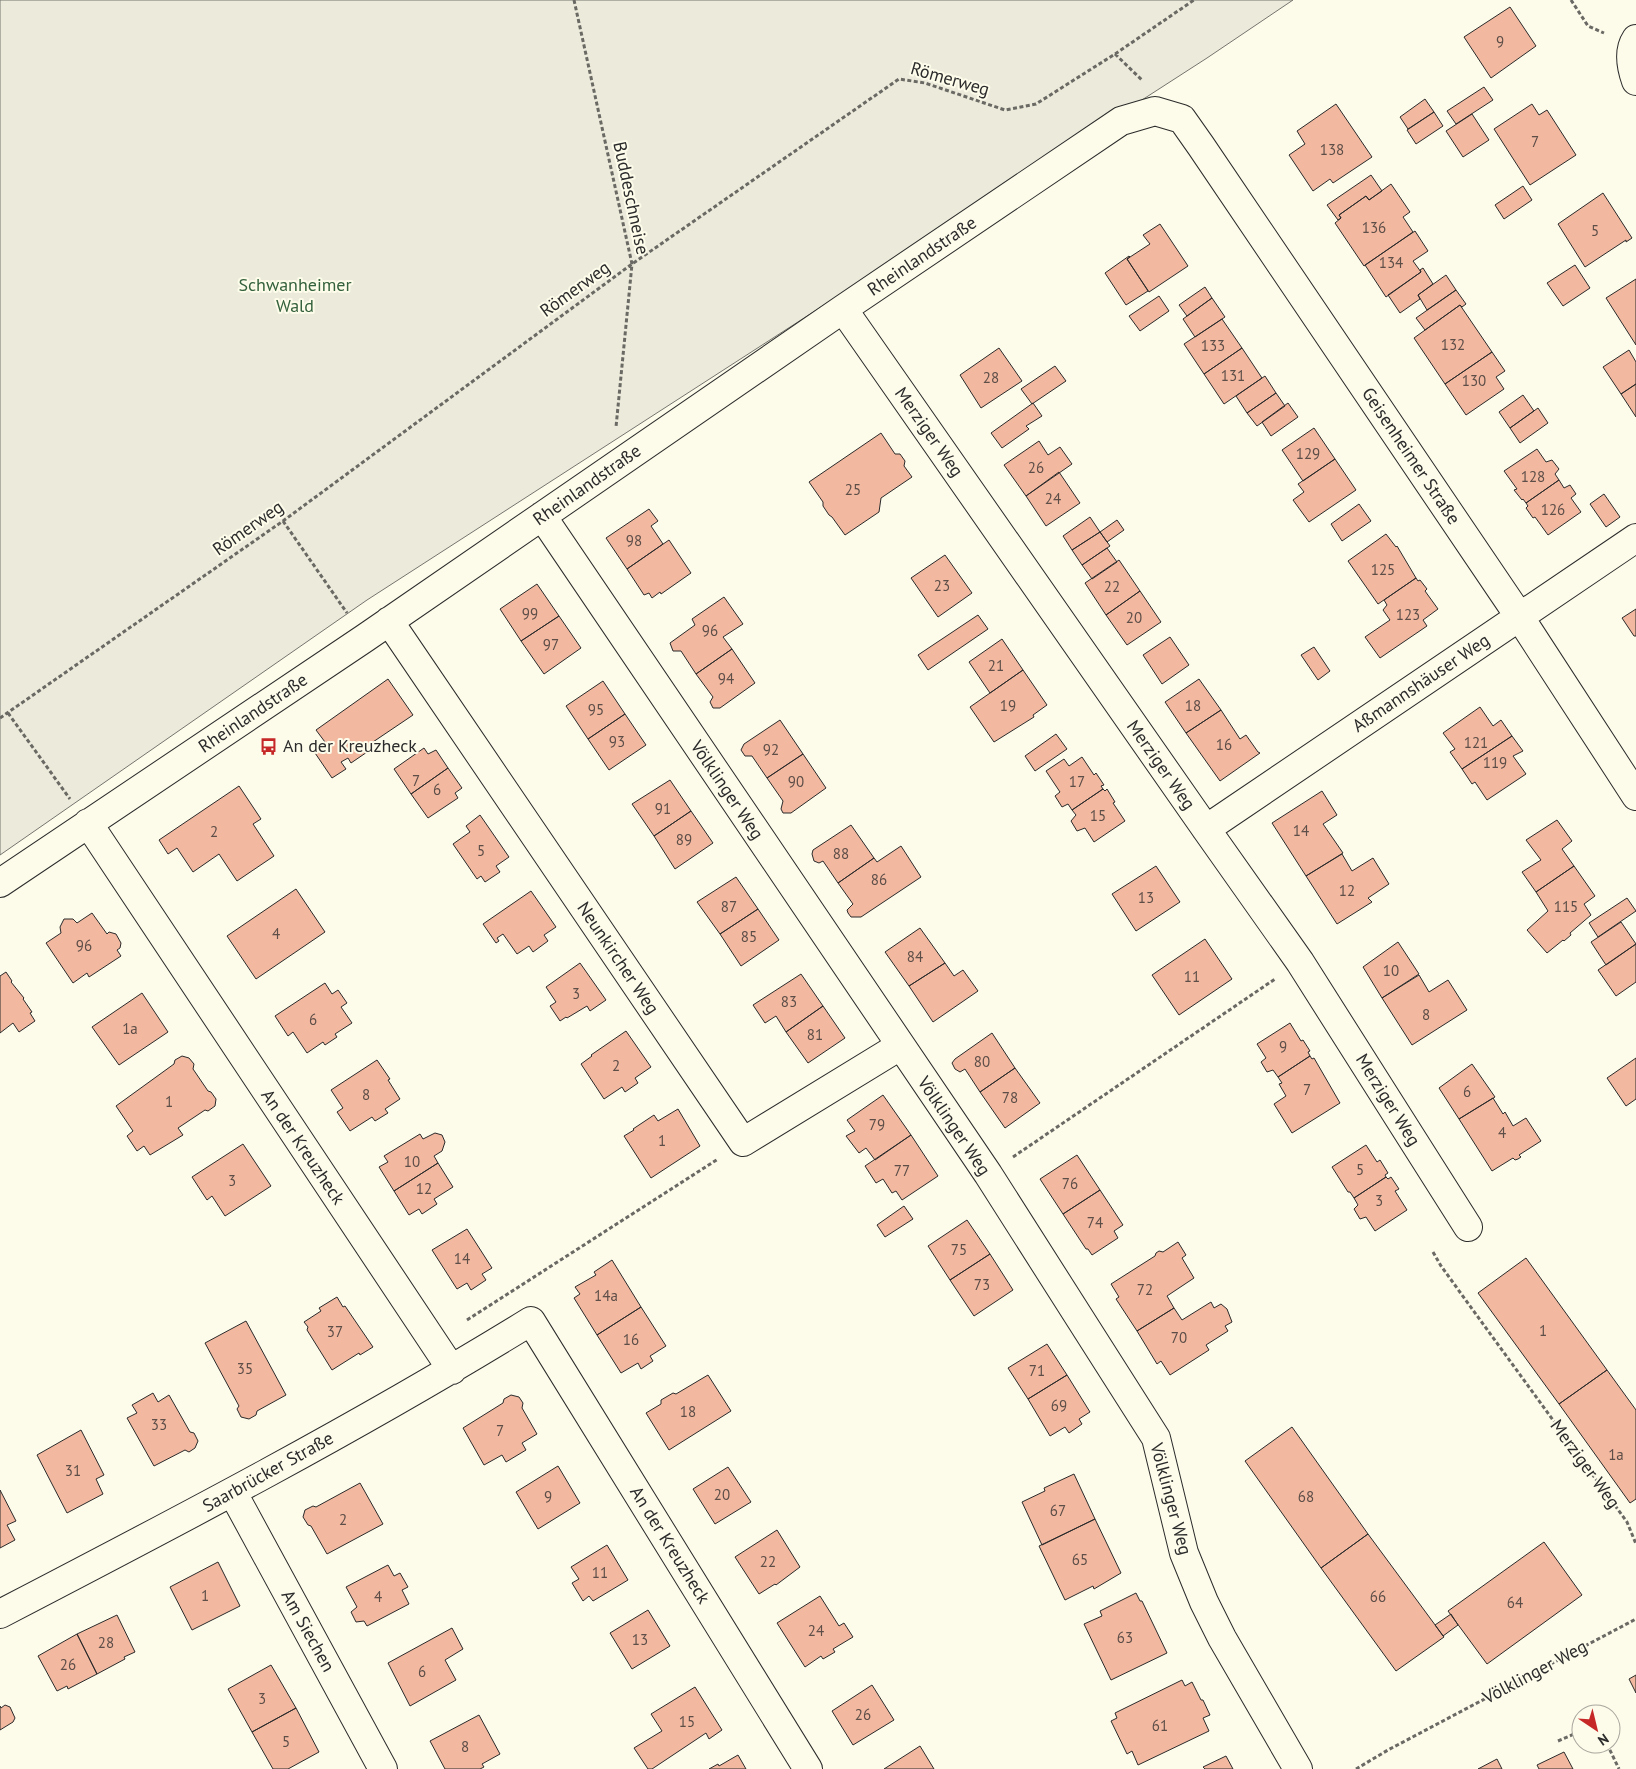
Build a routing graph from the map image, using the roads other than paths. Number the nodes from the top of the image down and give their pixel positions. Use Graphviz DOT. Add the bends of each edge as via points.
graph roads {
  1 [pos="1634,43"];
  2 [pos="1636,81"];
  3 [pos="1182,119"];
  4 [pos="843,309"];
  5 [pos="542,516"];
  6 [pos="1636,538"];
  7 [pos="1519,616"];
  8 [pos="389,621"];
  9 [pos="1636,796"];
  10 [pos="88,823"];
  11 [pos="1206,829"];
  12 [pos="0,883"];
  13 [pos="900,1046"];
  14 [pos="1468,1227"];
  15 [pos="531,1321"];
  16 [pos="452,1370"];
  17 [pos="233,1493"];
  18 [pos="0,1614"];
  19 [pos="383,1769"];
  20 [pos="808,1769"];
  21 [pos="1298,1769"];
  1 -- 2 [label="street" via="1631,61"];
  3 -- 4 [label="street, Rheinlandstraße" via="1155,111 1122,122"];
  3 -- 7 [label="street, Geisenheimer Straße"];
  4 -- 5 [label="street, Rheinlandstraße"];
  4 -- 11 [label="street, Merziger Weg"];
  5 -- 8 [label="street, Rheinlandstraße"];
  5 -- 13 [label="street, Völklinger Weg"];
  6 -- 7 [label="street, Aßmannshäuser Weg"];
  7 -- 9 [label="street, Geisenheimer Straße"];
  7 -- 11 [label="street, Aßmannshäuser Weg"];
  8 -- 10 [label="street, Rheinlandstraße"];
  8 -- 13 [label="street, Neunkircher Weg" via="743,1142"];
  10 -- 12 [label="street, Rheinlandstraße"];
  10 -- 16 [label="street, An der Kreuzheck"];
  11 -- 14 [label="street, Merziger Weg" via="1300,962"];
  13 -- 21 [label="street, Völklinger Weg" via="988,1174 1156,1438 1184,1553 1204,1602"];
  15 -- 16 [label="street, Saarbrücker Straße"];
  15 -- 20 [label="street, An der Kreuzheck"];
  16 -- 17 [label="street, Saarbrücker Straße"];
  17 -- 18 [label="street, Saarbrücker Straße"];
  17 -- 19 [label="street, Am Siechen"];
}
